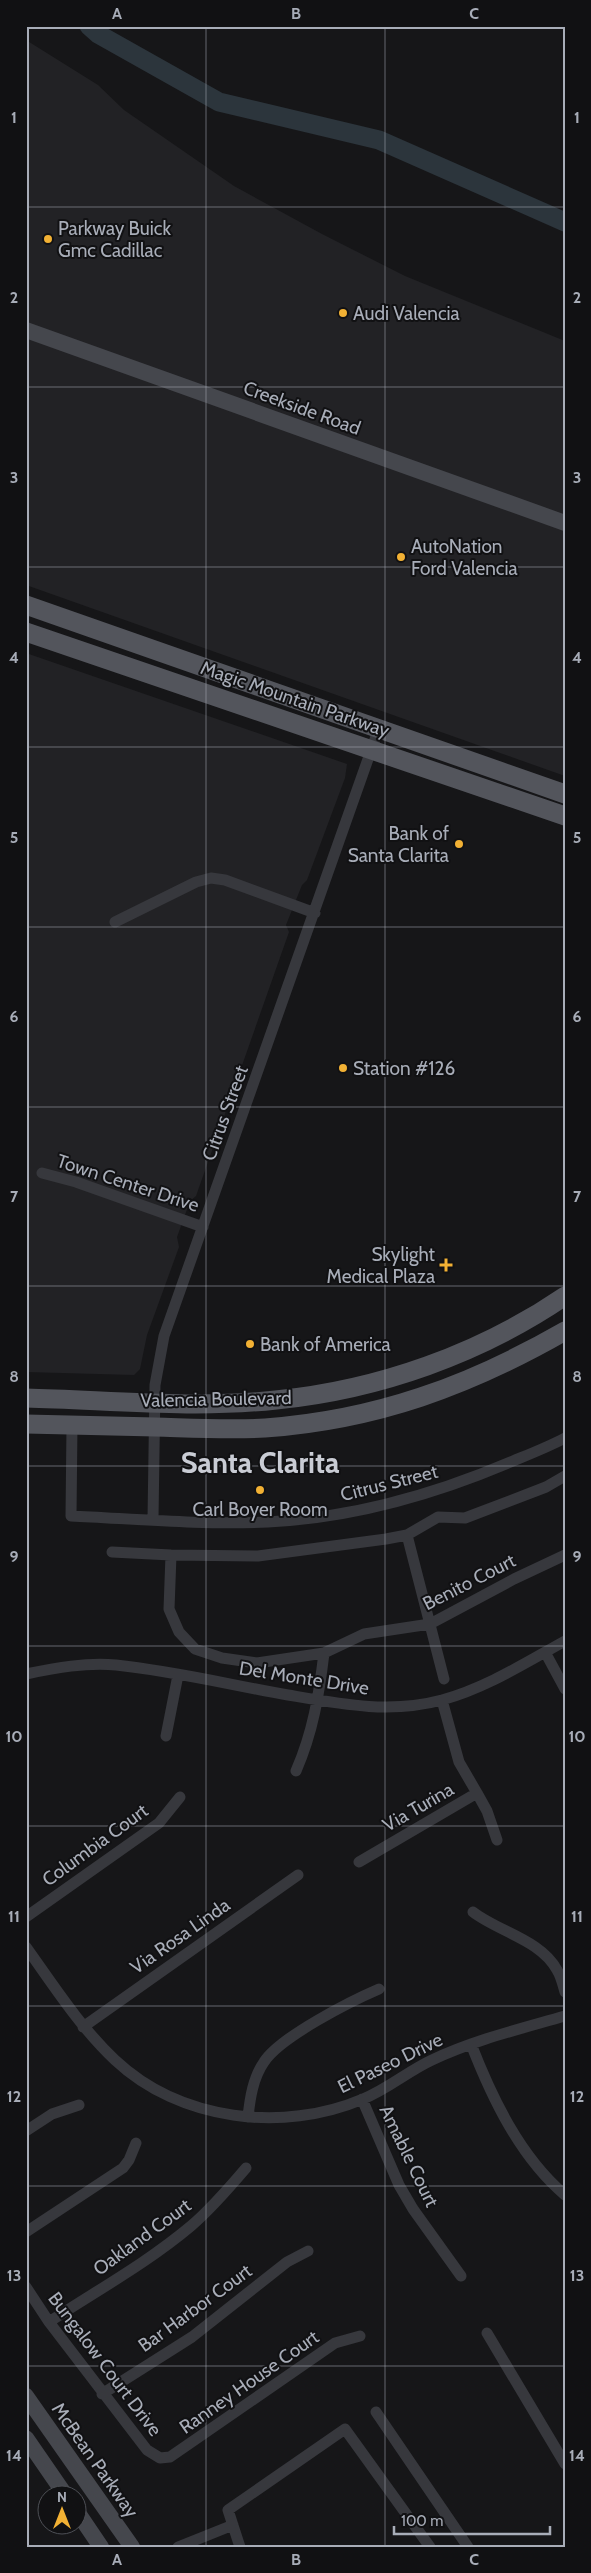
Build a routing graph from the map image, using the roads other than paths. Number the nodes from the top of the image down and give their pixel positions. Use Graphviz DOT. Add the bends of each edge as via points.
graph roads {
  1 [pos="26,330"];
  2 [pos="565,522"];
  3 [pos="26,605"];
  4 [pos="26,632"];
  5 [pos="379,728"];
  6 [pos="371,751"];
  7 [pos="565,794"];
  8 [pos="565,816"];
  9 [pos="315,913"];
  10 [pos="115,922"];
  11 [pos="42,1173"];
  12 [pos="203,1227"];
  13 [pos="565,1296"];
  14 [pos="565,1331"];
  15 [pos="392,1378"];
  16 [pos="26,1398"];
  17 [pos="155,1402"];
  18 [pos="26,1424"];
  19 [pos="72,1425"];
  20 [pos="297,1425"];
  21 [pos="154,1427"];
  22 [pos="565,1438"];
  23 [pos="565,1476"];
  24 [pos="153,1519"];
  25 [pos="407,1535"];
  26 [pos="112,1552"];
  27 [pos="565,1555"];
  28 [pos="171,1556"];
  29 [pos="430,1624"];
  30 [pos="565,1642"];
  31 [pos="545,1652"];
  32 [pos="324,1653"];
  33 [pos="26,1674"];
  34 [pos="178,1675"];
  35 [pos="444,1679"];
  36 [pos="565,1689"];
  37 [pos="319,1700"];
  38 [pos="442,1700"];
  39 [pos="166,1736"];
  40 [pos="296,1771"];
  41 [pos="477,1793"];
  42 [pos="180,1797"];
  43 [pos="497,1840"];
  44 [pos="359,1862"];
  45 [pos="298,1875"];
  46 [pos="473,1912"];
  47 [pos="26,1917"];
  48 [pos="26,1947"];
  49 [pos="379,1989"];
  50 [pos="565,1992"];
  51 [pos="565,2016"];
  52 [pos="83,2027"];
  53 [pos="471,2044"];
  54 [pos="362,2099"];
  55 [pos="79,2105"];
  56 [pos="248,2117"];
  57 [pos="26,2131"];
  58 [pos="136,2143"];
  59 [pos="246,2168"];
  60 [pos="565,2195"];
  61 [pos="26,2232"];
  62 [pos="308,2252"];
  63 [pos="461,2276"];
  64 [pos="26,2287"];
  65 [pos="48,2322"];
  66 [pos="487,2333"];
  67 [pos="360,2336"];
  68 [pos="102,2394"];
  69 [pos="26,2396"];
  70 [pos="376,2412"];
  71 [pos="26,2438"];
  72 [pos="160,2458"];
  73 [pos="565,2464"];
  74 [pos="59,2486"];
  75 [pos="233,2525"];
  76 [pos="88,2527"];
  77 [pos="101,2545"];
  78 [pos="132,2547"];
  79 [pos="178,2547"];
  80 [pos="240,2547"];
  81 [pos="430,2547"];
  82 [pos="468,2547"];
  1 -- 2 [label="street, Creekside Road"];
  3 -- 5 [label="main road, Magic Mountain Parkway"];
  4 -- 6 [label="main road, Magic Mountain Parkway"];
  5 -- 6 [label="street, Citrus Street"];
  5 -- 7 [label="main road, Magic Mountain Parkway"];
  6 -- 8 [label="main road, Magic Mountain Parkway"];
  6 -- 9 [label="street, Citrus Street"];
  9 -- 10 [label="street" via="225,880 211,878 196,882"];
  9 -- 12 [label="street, Citrus Street"];
  11 -- 12 [label="street, Town Center Drive"];
  12 -- 17 [label="street, Citrus Street" via="158,1356"];
  13 -- 15 [label="main road, Valencia Boulevard" via="474,1346"];
  14 -- 20 [label="main road, Valencia Boulevard" via="493,1370 451,1388 366,1413"];
  15 -- 17 [label="main road, Valencia Boulevard" via="317,1395 275,1400"];
  15 -- 20 [label="main road" via="394,1388 389,1396 318,1412"];
  16 -- 17 [label="main road, Valencia Boulevard"];
  17 -- 21 [label="street, Citrus Street"];
  18 -- 19 [label="main road, Valencia Boulevard"];
  19 -- 21 [label="main road, Valencia Boulevard"];
  19 -- 24 [label="street, Citrus Street" via="70,1516"];
  20 -- 21 [label="main road, Valencia Boulevard" via="226,1429"];
  21 -- 24 [label="street, Citrus Street"];
  22 -- 24 [label="street, Citrus Street" via="475,1477 348,1512 268,1522"];
  23 -- 25 [label="street" via="546,1487 465,1518 438,1517"];
  25 -- 28 [label="street" via="258,1556"];
  25 -- 29 [label="street"];
  26 -- 28 [label="street"];
  27 -- 29 [label="street, Benito Court"];
  28 -- 32 [label="street, Benito Court" via="169,1609 179,1632 195,1649 222,1658 257,1663"];
  29 -- 32 [label="street, Benito Court" via="364,1634"];
  29 -- 35 [label="street"];
  30 -- 31 [label="street, Del Monte Drive"];
  31 -- 36 [label="street"];
  31 -- 38 [label="street, Del Monte Drive" via="480,1686"];
  32 -- 37 [label="street"];
  33 -- 34 [label="street, Del Monte Drive" via="100,1664"];
  34 -- 37 [label="street, Del Monte Drive"];
  34 -- 39 [label="street"];
  37 -- 38 [label="street, Del Monte Drive" via="385,1708"];
  37 -- 40 [label="street" via="310,1740"];
  38 -- 41 [label="street" via="459,1762"];
  41 -- 43 [label="street, Via Turina"];
  41 -- 44 [label="street, Via Turina"];
  42 -- 47 [label="street, Columbia Court" via="159,1823"];
  45 -- 52 [label="street, Via Rosa Linda"];
  46 -- 50 [label="street" via="547,1956 558,1970"];
  48 -- 52 [label="street, El Paseo Drive"];
  49 -- 56 [label="street" via="347,2002 275,2049 257,2074"];
  51 -- 53 [label="street, El Paseo Drive"];
  52 -- 56 [label="street, El Paseo Drive" via="116,2061 144,2082 168,2095 222,2113"];
  53 -- 54 [label="street, El Paseo Drive" via="430,2060"];
  53 -- 60 [label="street" via="491,2095 512,2131 555,2187"];
  54 -- 56 [label="street, El Paseo Drive" via="304,2116"];
  54 -- 63 [label="street, Amable Court" via="399,2185"];
  55 -- 57 [label="street" via="52,2114"];
  58 -- 61 [label="street" via="123,2168"];
  59 -- 65 [label="street, Oakland Court" via="191,2226 151,2256"];
  62 -- 68 [label="street, Bar Harbor Court" via="287,2262 192,2336"];
  64 -- 65 [label="street, Bungalow Court Drive"];
  65 -- 68 [label="street, Bungalow Court Drive"];
  66 -- 73 [label="street"];
  67 -- 72 [label="street, Ranney House Court" via="335,2344 170,2457"];
  68 -- 72 [label="street, Bungalow Court Drive" via="147,2450"];
  69 -- 78 [label="street, McBean Parkway"];
  70 -- 82 [label="street"];
  71 -- 74 [label="street"];
  75 -- 79 [label="street"];
  75 -- 80 [label="street"];
  75 -- 81 [label="street" via="228,2510 345,2429"];
  76 -- 77 [label="street"];
}
